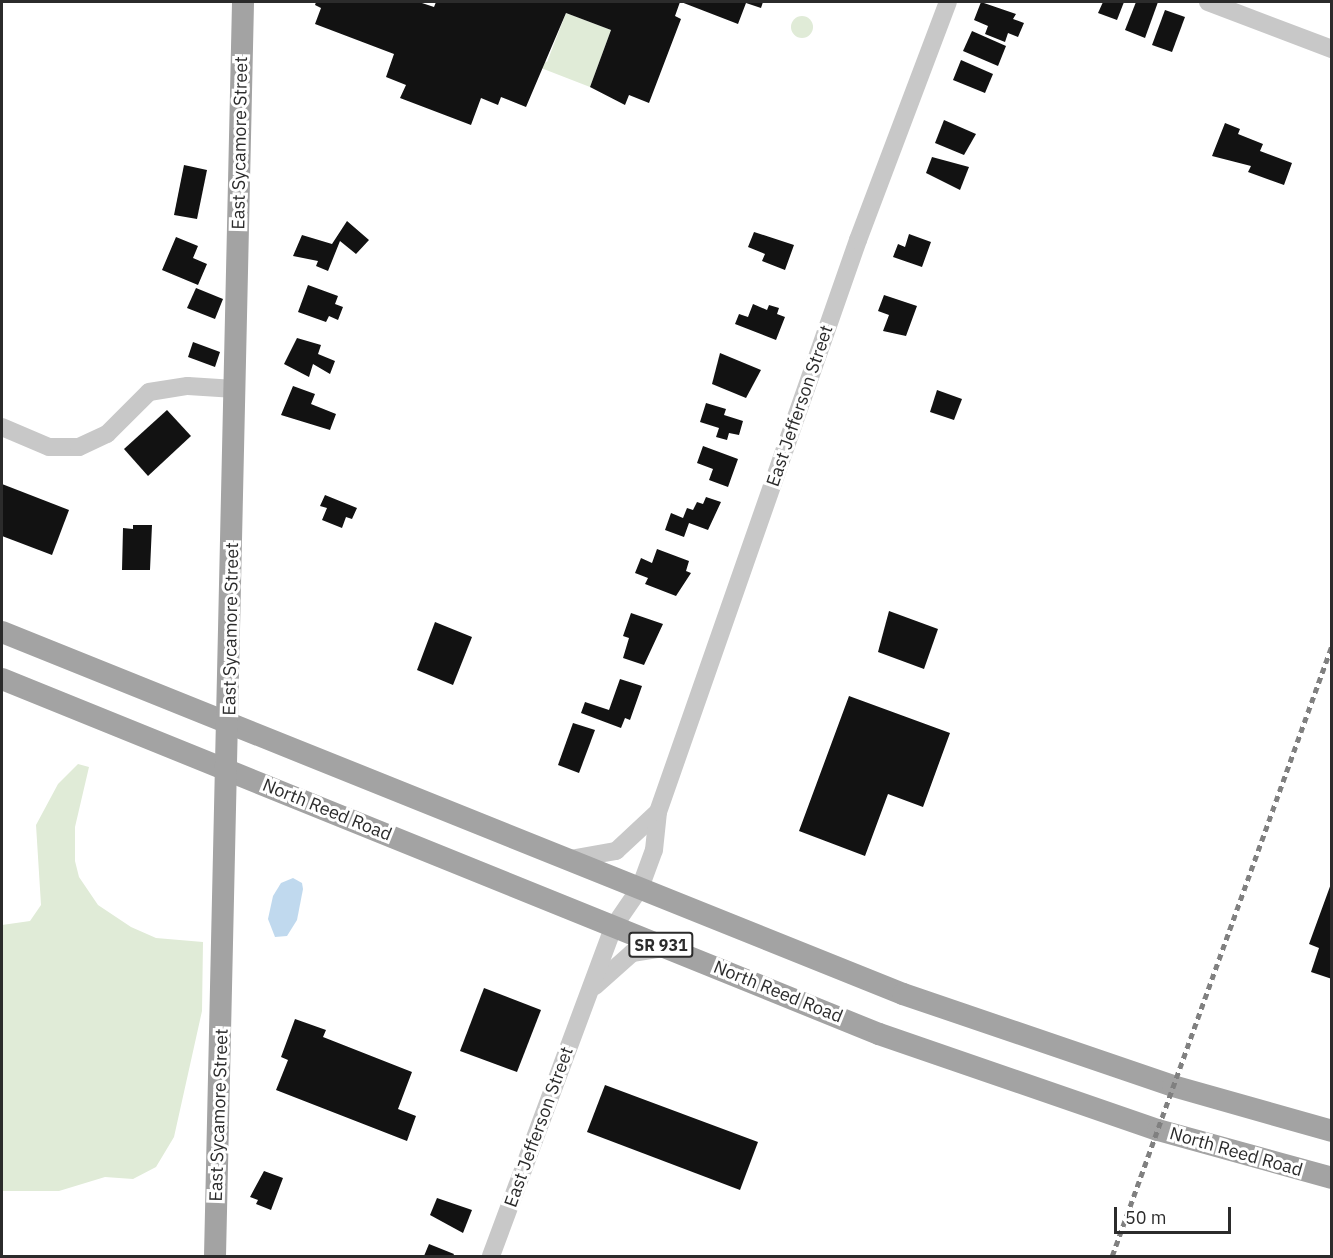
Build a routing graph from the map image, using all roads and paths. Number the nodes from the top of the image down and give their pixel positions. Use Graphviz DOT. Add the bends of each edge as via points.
graph roads {
  1 [pos="243,2"];
  2 [pos="948,2"];
  3 [pos="1208,2"];
  4 [pos="1329,48"];
  5 [pos="235,389"];
  6 [pos="2,428"];
  7 [pos="2,632"];
  8 [pos="2,679"];
  9 [pos="229,725"];
  10 [pos="228,770"];
  11 [pos="657,812"];
  12 [pos="570,859"];
  13 [pos="640,888"];
  14 [pos="614,926"];
  15 [pos="668,948"];
  16 [pos="587,997"];
  17 [pos="1332,1131"];
  18 [pos="1332,1178"];
  19 [pos="215,1257"];
  20 [pos="491,1257"];
  1 -- 5 [label="main road, East Sycamore Street"];
  2 -- 11 [label="street, East Jefferson Street" via="854,250"];
  3 -- 4 [label="street"];
  5 -- 6 [label="street" via="188,386 149,392 107,434 80,447 49,447"];
  5 -- 9 [label="main road, East Sycamore Street"];
  7 -- 9 [label="main road, SR 931"];
  8 -- 10 [label="main road, North Reed Road / SR 931"];
  9 -- 10 [label="main road, East Sycamore Street"];
  9 -- 12 [label="main road, SR 931"];
  10 -- 14 [label="main road, North Reed Road / SR 931"];
  10 -- 19 [label="main road, East Sycamore Street"];
  11 -- 12 [label="street, East Jefferson Street" via="616,851"];
  11 -- 13 [label="street, East Jefferson Street" via="654,850"];
  12 -- 13 [label="main road, SR 931"];
  13 -- 14 [label="street, East Jefferson Street"];
  13 -- 17 [label="main road, SR 931" via="1013,1033 1173,1086"];
  14 -- 15 [label="main road, North Reed Road / SR 931"];
  14 -- 16 [label="street, East Jefferson Street"];
  15 -- 16 [label="street, East Jefferson Street" via="632,954 620,961"];
  15 -- 18 [label="main road, North Reed Road / SR 931" via="879,1034 1023,1086 1238,1154"];
  16 -- 20 [label="street, East Jefferson Street"];
}
